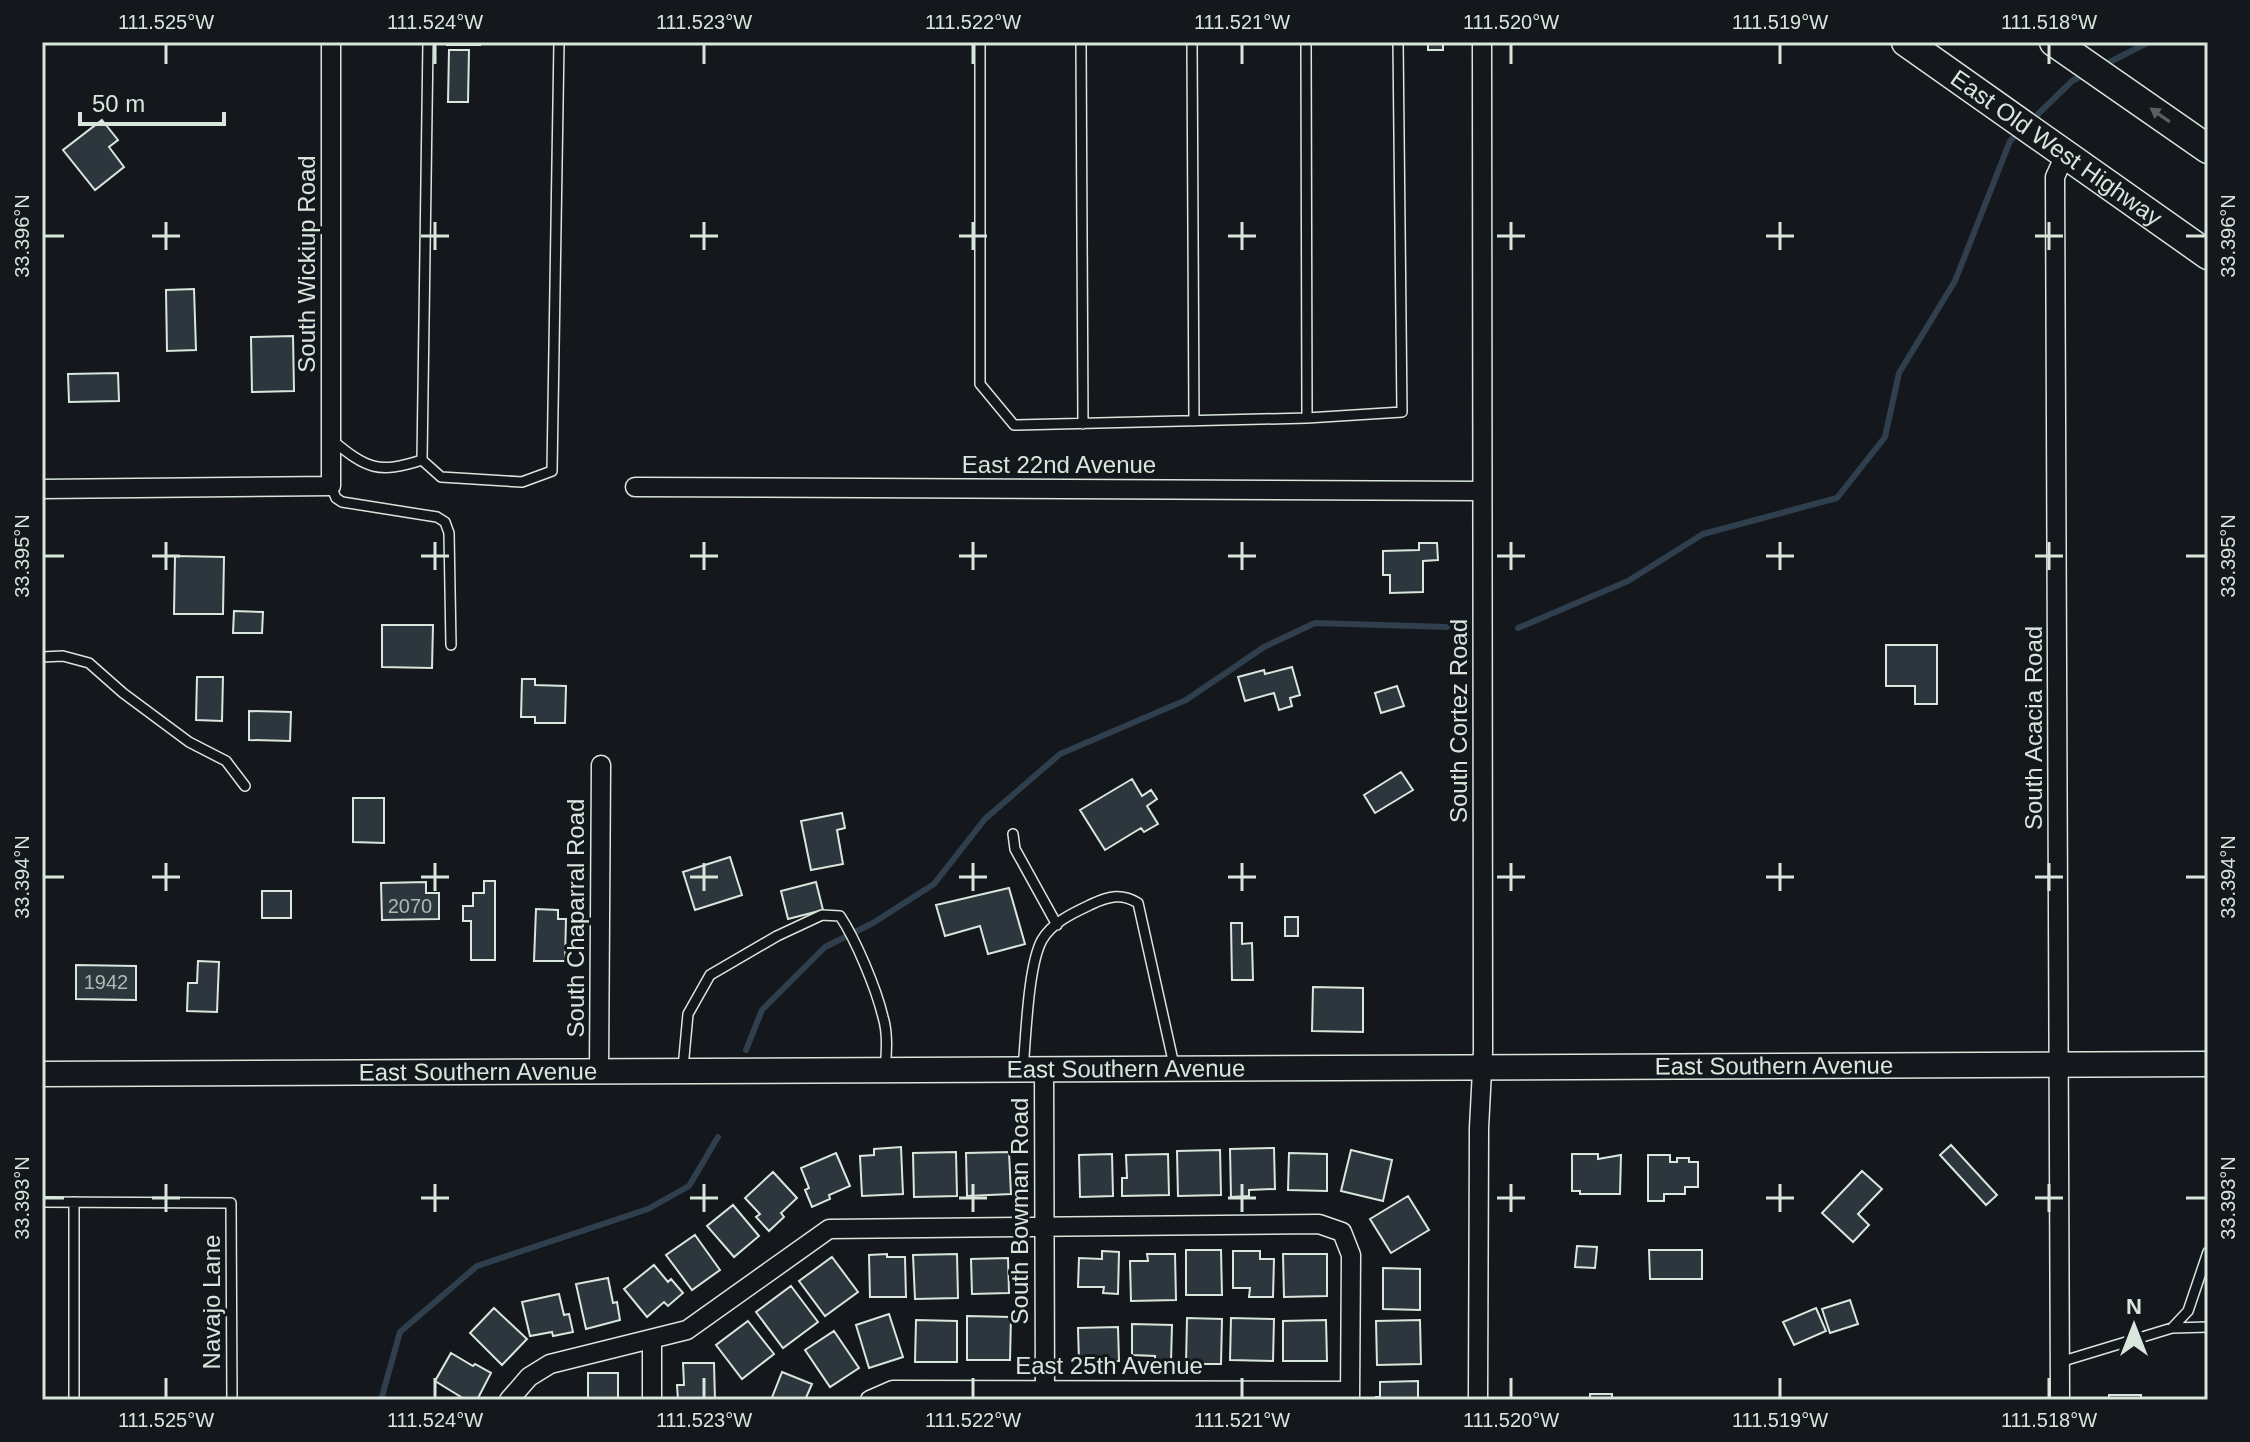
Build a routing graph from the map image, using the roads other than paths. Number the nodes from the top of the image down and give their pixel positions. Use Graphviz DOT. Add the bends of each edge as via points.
graph roads {
  1 [pos="331,42"];
  2 [pos="428,42"];
  3 [pos="559,42"];
  4 [pos="980,42"];
  5 [pos="1081,42"];
  6 [pos="1192,42"];
  7 [pos="1306,42"];
  8 [pos="1398,42"];
  9 [pos="1482,42"];
  10 [pos="1906,42"];
  11 [pos="2054,42"];
  12 [pos="2208,149"];
  13 [pos="2065,155"];
  14 [pos="2208,255"];
  15 [pos="1307,418"];
  16 [pos="1194,421"];
  17 [pos="1083,424"];
  18 [pos="331,440"];
  19 [pos="422,460"];
  20 [pos="331,486"];
  21 [pos="635,487"];
  22 [pos="42,489"];
  23 [pos="1482,491"];
  24 [pos="451,645"];
  25 [pos="42,657"];
  26 [pos="601,765"];
  27 [pos="245,786"];
  28 [pos="1013,834"];
  29 [pos="1057,925"];
  30 [pos="2208,1064"];
  31 [pos="2060,1065"];
  32 [pos="1481,1068"];
  33 [pos="1033,1069"];
  34 [pos="1175,1069"];
  35 [pos="885,1070"];
  36 [pos="599,1071"];
  37 [pos="682,1071"];
  38 [pos="42,1074"];
  39 [pos="42,1202"];
  40 [pos="74,1202"];
  41 [pos="1044,1227"];
  42 [pos="2208,1252"];
  43 [pos="2208,1327"];
  44 [pos="2172,1328"];
  45 [pos="652,1340"];
  46 [pos="2060,1362"];
  47 [pos="1045,1395"];
  48 [pos="1350,1395"];
  49 [pos="511,1396"];
  50 [pos="74,1400"];
  51 [pos="232,1400"];
  52 [pos="652,1400"];
  53 [pos="870,1400"];
  54 [pos="1478,1400"];
  55 [pos="2060,1400"];
  1 -- 18 [label="street, South Wickiup Road"];
  2 -- 19 [label="lane"];
  3 -- 19 [label="lane" via="552,471 522,482 441,477"];
  4 -- 17 [label="lane" via="980,384 1014,425"];
  5 -- 17 [label="lane"];
  6 -- 16 [label="lane"];
  7 -- 15 [label="lane"];
  8 -- 15 [label="lane" via="1402,412"];
  9 -- 23 [label="street, South Cortez Road"];
  10 -- 13 [label="main road, East Old West Highway"];
  12 -- 11 [label="main road, one-way"];
  13 -- 14 [label="main road, East Old West Highway"];
  13 -- 31 [label="street, South Acacia Road" via="2055,177"];
  15 -- 16 [label="lane"];
  16 -- 17 [label="lane"];
  18 -- 19 [label="lane" via="361,464 394,469"];
  18 -- 20 [label="street, South Wickiup Road"];
  20 -- 22 [label="street"];
  20 -- 24 [label="lane" via="342,502 445,522"];
  21 -- 23 [label="street, East 22nd Avenue"];
  23 -- 32 [label="street, South Cortez Road"];
  25 -- 27 [label="lane" via="89,663 189,742 226,761"];
  26 -- 36 [label="street, South Chaparral Road"];
  28 -- 29 [label="lane" via="1015,849"];
  29 -- 33 [label="lane" via="1043,939 1030,993"];
  29 -- 34 [label="lane" via="1103,899 1126,895 1138,903"];
  30 -- 31 [label="street, East Southern Avenue"];
  31 -- 32 [label="street, East Southern Avenue"];
  31 -- 46 [label="street, South Acacia Road"];
  32 -- 34 [label="street, East Southern Avenue"];
  32 -- 54 [label="street, South Cortez Road"];
  33 -- 34 [label="street, East Southern Avenue"];
  33 -- 35 [label="street, East Southern Avenue"];
  33 -- 41 [label="street, South Bowman Road"];
  35 -- 37 [label="street, East Southern Avenue"];
  35 -- 37 [label="lane" via="884,1018 850,930 840,916 822,915 710,975 688,1014"];
  36 -- 37 [label="street, East Southern Avenue"];
  36 -- 38 [label="street, East Southern Avenue"];
  39 -- 40 [label="lane"];
  40 -- 50 [label="lane"];
  40 -- 51 [label="lane, Navajo Lane" via="231,1203"];
  41 -- 45 [label="street" via="829,1229 687,1330"];
  41 -- 47 [label="street, South Bowman Road"];
  41 -- 48 [label="street" via="1319,1224 1342,1232 1351,1255"];
  42 -- 44 [label="lane" via="2188,1311"];
  43 -- 44 [label="lane"];
  44 -- 46 [label="lane"];
  45 -- 49 [label="street" via="550,1364"];
  45 -- 52 [label="street"];
  46 -- 55 [label="street, South Acacia Road"];
  47 -- 48 [label="street, East 25th Avenue"];
  47 -- 53 [label="street, East 25th Avenue" via="893,1390"];
}
